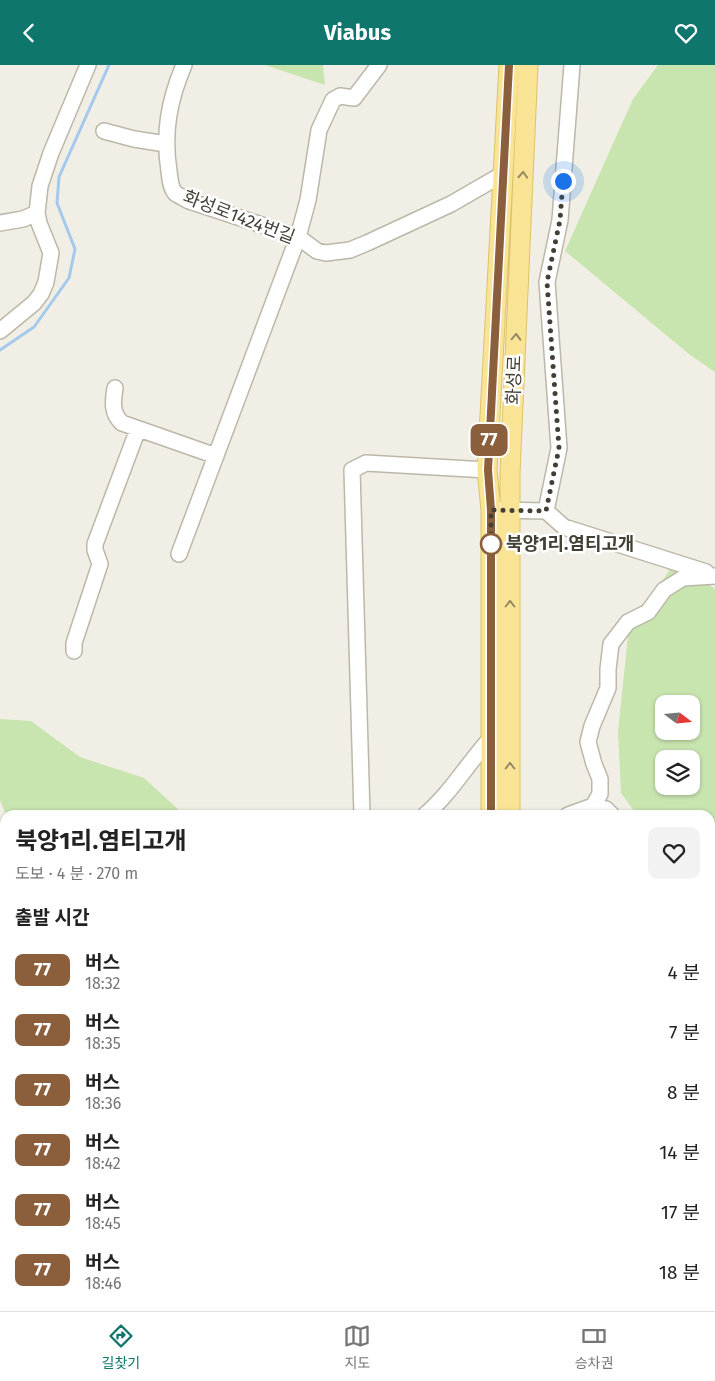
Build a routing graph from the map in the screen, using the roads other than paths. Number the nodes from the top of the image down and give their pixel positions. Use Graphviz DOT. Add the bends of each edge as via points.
graph roads {
  1 [pos="88,65"];
  2 [pos="184,65"];
  3 [pos="379,65"];
  4 [pos="509,65"];
  5 [pos="528,65"];
  6 [pos="572,65"];
  7 [pos="104,131"];
  8 [pos="166,144"];
  9 [pos="503,174"];
  10 [pos="37,213"];
  11 [pos="0,223"];
  12 [pos="298,237"];
  13 [pos="0,331"];
  14 [pos="115,388"];
  15 [pos="138,429"];
  16 [pos="216,456"];
  17 [pos="488,470"];
  18 [pos="491,510"];
  19 [pos="510,510"];
  20 [pos="546,511"];
  21 [pos="179,555"];
  22 [pos="715,576"];
  23 [pos="74,651"];
  24 [pos="490,739"];
  25 [pos="593,806"];
  26 [pos="362,810"];
  27 [pos="430,810"];
  28 [pos="491,810"];
  29 [pos="510,810"];
  30 [pos="582,810"];
  31 [pos="607,810"];
  1 -- 10 [label="street" via="44,172"];
  2 -- 8 [label="street, 화성로1424번길" via="172,97"];
  3 -- 12 [label="street" via="354,98 340,96 333,100 319,130 308,200"];
  4 -- 9 [label="main road, 화성로"];
  19 -- 5 [label="main road, 화성로, one-way"];
  6 -- 20 [label="street" via="560,220 547,282 559,448"];
  7 -- 8 [label="street"];
  8 -- 12 [label="street, 화성로1424번길" via="175,193"];
  9 -- 12 [label="street, 화성로1424번길" via="444,208 350,249 326,253 317,251"];
  9 -- 17 [label="main road, 화성로"];
  10 -- 11 [label="street"];
  10 -- 13 [label="street" via="51,253 46,282 34,303"];
  12 -- 16 [label="street"];
  14 -- 15 [label="street" via="116,417"];
  15 -- 16 [label="street"];
  15 -- 23 [label="street" via="95,543 100,564"];
  16 -- 21 [label="street"];
  17 -- 18 [label="main road, 화성로"];
  17 -- 26 [label="street" via="366,463 352,470"];
  18 -- 19 [label="street"];
  18 -- 24 [label="main road, 화성로"];
  19 -- 20 [label="street"];
  29 -- 19 [label="main road, 화성로, one-way"];
  20 -- 22 [label="street" via="564,527"];
  22 -- 25 [label="street" via="683,577 664,590 648,612 628,622 611,644 608,688 588,742 600,779 600,793"];
  24 -- 27 [label="street" via="453,787"];
  24 -- 28 [label="main road, 화성로"];
  25 -- 30 [label="street"];
  25 -- 31 [label="street"];
}
